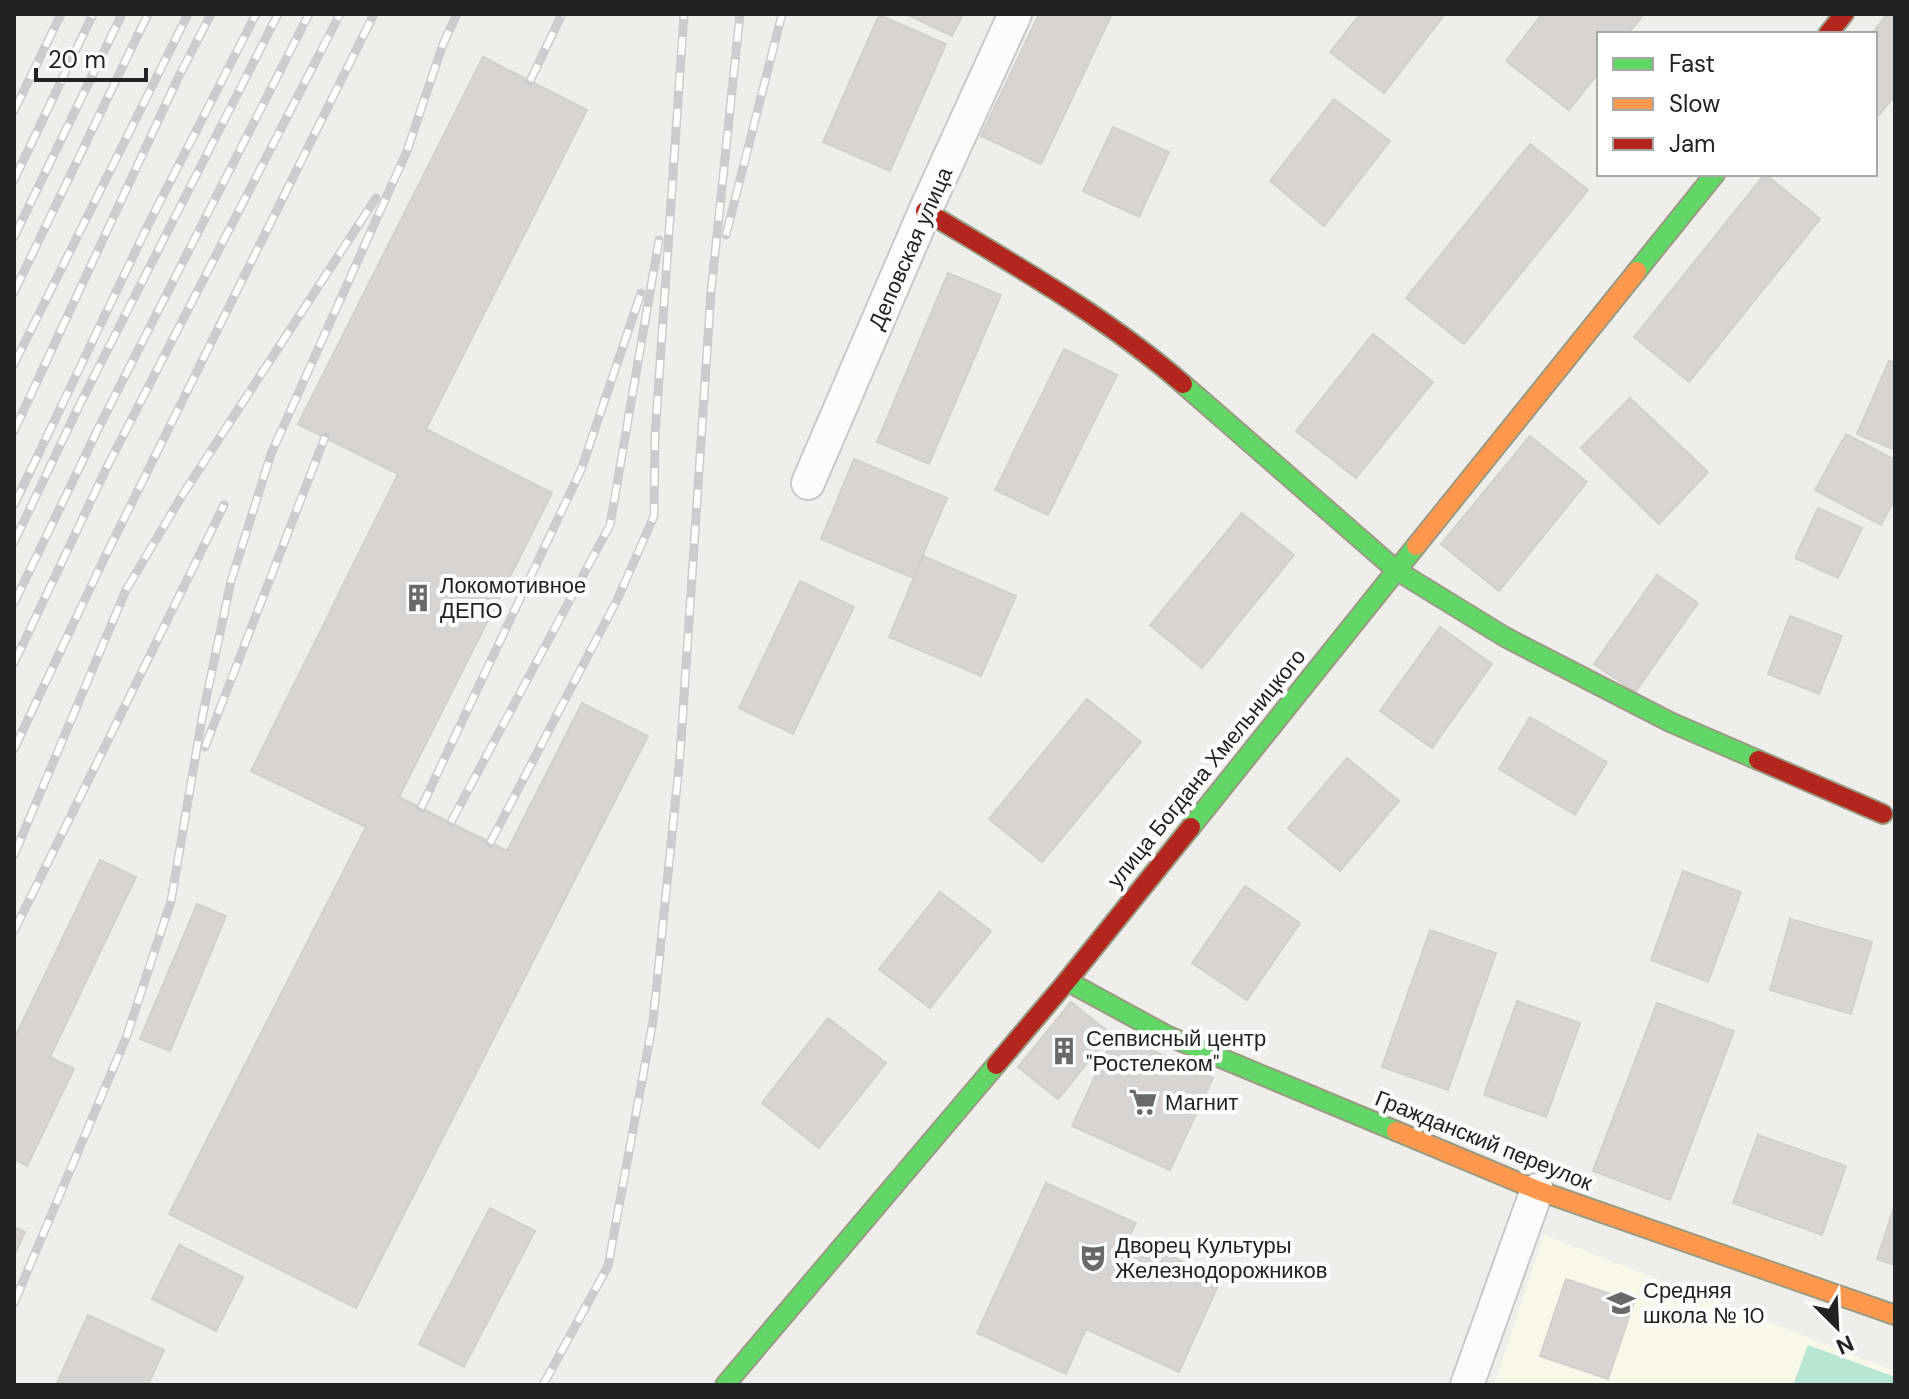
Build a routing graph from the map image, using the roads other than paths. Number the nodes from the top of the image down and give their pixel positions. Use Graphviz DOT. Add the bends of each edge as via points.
graph roads {
  1 [pos="1015,14"];
  2 [pos="1844,14"];
  3 [pos="1830,32"];
  4 [pos="1713,176"];
  5 [pos="925,211"];
  6 [pos="808,483"];
  7 [pos="1396,570"];
  8 [pos="1883,814"];
  9 [pos="1067,981"];
  10 [pos="1537,1190"];
  11 [pos="1895,1315"];
  12 [pos="725,1385"];
  13 [pos="1467,1385"];
  1 -- 5 [label="street, Деповская улица"];
  2 -- 3 [label="street"];
  4 -- 7 [label="street, улица Богдана Хмельницкого"];
  5 -- 6 [label="street, Деповская улица"];
  5 -- 7 [label="street" via="1059,292 1153,358"];
  7 -- 8 [label="street" via="1505,637 1670,722"];
  7 -- 9 [label="street, улица Богдана Хмельницкого"];
  9 -- 10 [label="street, Гражданский переулок" via="1168,1036"];
  9 -- 12 [label="street, улица Богдана Хмельницкого"];
  10 -- 11 [label="street, Гражданский переулок"];
  10 -- 13 [label="street"];
}
